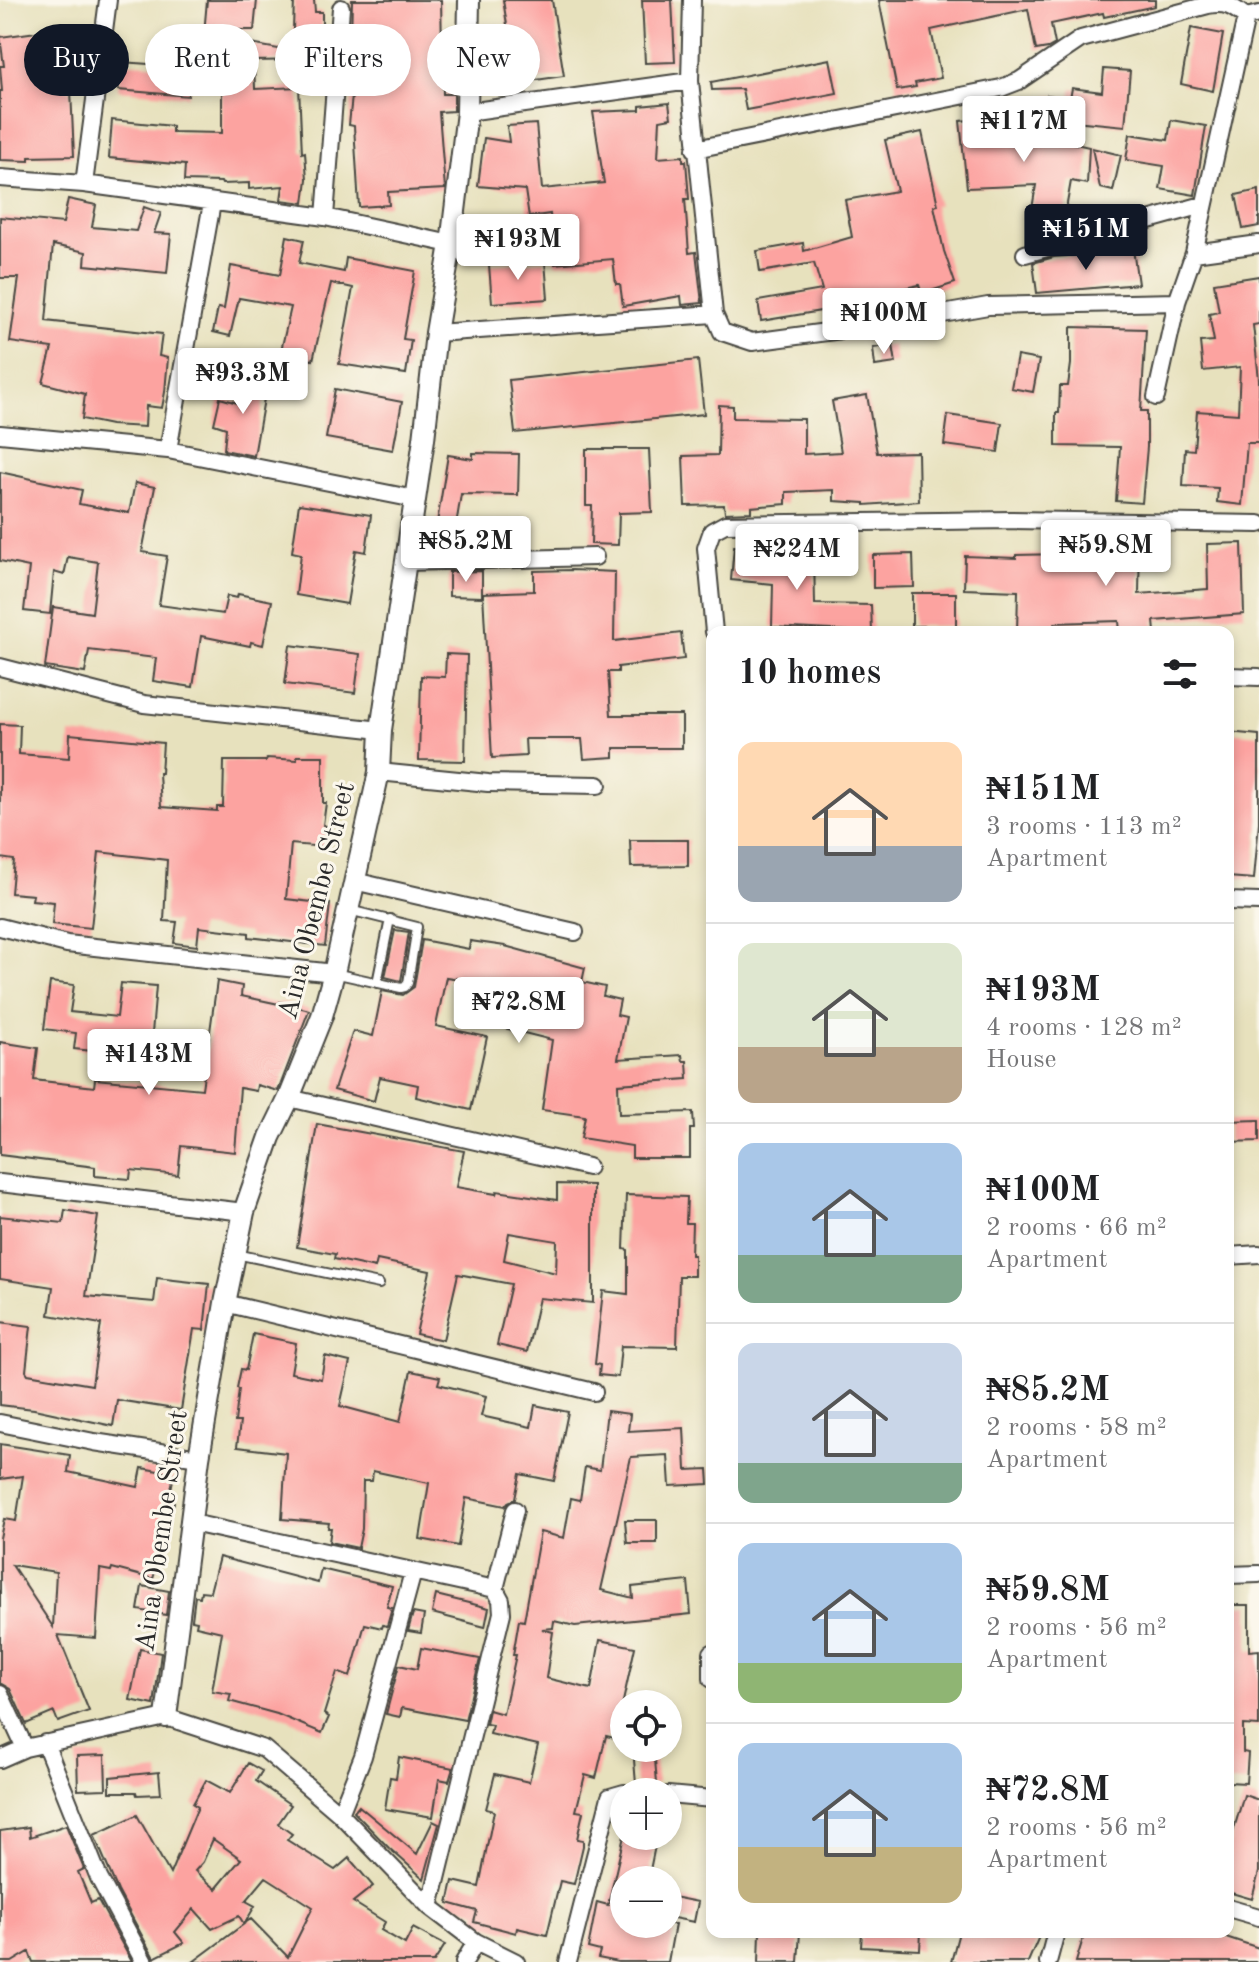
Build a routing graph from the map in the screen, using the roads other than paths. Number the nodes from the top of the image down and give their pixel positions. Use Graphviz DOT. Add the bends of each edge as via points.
graph roads {
  1 [pos="108,0"];
  2 [pos="469,0"];
  3 [pos="692,0"];
  4 [pos="341,8"];
  5 [pos="1252,16"];
  6 [pos="690,81"];
  7 [pos="467,112"];
  8 [pos="695,149"];
  9 [pos="0,178"];
  10 [pos="84,184"];
  11 [pos="212,203"];
  12 [pos="1203,205"];
  13 [pos="325,217"];
  14 [pos="451,244"];
  15 [pos="1259,244"];
  16 [pos="1194,253"];
  17 [pos="1025,254"];
  18 [pos="1177,302"];
  19 [pos="714,314"];
  20 [pos="436,333"];
  21 [pos="1156,397"];
  22 [pos="0,434"];
  23 [pos="168,450"];
  24 [pos="415,499"];
  25 [pos="1259,524"];
  26 [pos="595,557"];
  27 [pos="405,562"];
  28 [pos="713,626"];
  29 [pos="0,667"];
  30 [pos="1234,676"];
  31 [pos="1259,677"];
  32 [pos="381,730"];
  33 [pos="379,772"];
  34 [pos="598,785"];
  35 [pos="354,881"];
  36 [pos="1234,901"];
  37 [pos="1259,902"];
  38 [pos="348,910"];
  39 [pos="390,919"];
  40 [pos="0,927"];
  41 [pos="575,932"];
  42 [pos="334,973"];
  43 [pos="377,983"];
  44 [pos="289,1098"];
  45 [pos="588,1167"];
  46 [pos="0,1183"];
  47 [pos="244,1212"];
  48 [pos="235,1254"];
  49 [pos="1259,1254"];
  50 [pos="1234,1256"];
  51 [pos="379,1284"];
  52 [pos="225,1303"];
  53 [pos="594,1392"];
  54 [pos="0,1423"];
  55 [pos="199,1458"];
  56 [pos="515,1510"];
  57 [pos="192,1523"];
  58 [pos="413,1572"];
  59 [pos="1259,1574"];
  60 [pos="1234,1575"];
  61 [pos="495,1589"];
  62 [pos="0,1694"];
  63 [pos="166,1717"];
  64 [pos="45,1743"];
  65 [pos="25,1748"];
  66 [pos="0,1759"];
  67 [pos="682,1796"];
  68 [pos="610,1797"];
  69 [pos="706,1798"];
  70 [pos="340,1814"];
  71 [pos="430,1907"];
  72 [pos="1234,1910"];
  73 [pos="1259,1917"];
  74 [pos="1054,1938"];
  75 [pos="476,1942"];
  76 [pos="144,1962"];
  77 [pos="464,1962"];
  78 [pos="516,1962"];
  79 [pos="568,1962"];
  80 [pos="1048,1962"];
  1 -- 10 [label="street"];
  2 -- 7 [label="street, Aina Obembe Street"];
  3 -- 6 [label="street"];
  4 -- 13 [label="street"];
  5 -- 8 [label="street" via="1232,5 1208,5 1081,39 1001,88"];
  5 -- 12 [label="street"];
  6 -- 7 [label="street"];
  6 -- 8 [label="street"];
  7 -- 14 [label="street, Aina Obembe Street"];
  8 -- 19 [label="street"];
  9 -- 10 [label="street"];
  10 -- 11 [label="street"];
  11 -- 13 [label="street"];
  11 -- 23 [label="street"];
  12 -- 16 [label="street"];
  12 -- 17 [label="street"];
  13 -- 14 [label="street"];
  14 -- 20 [label="street, Aina Obembe Street"];
  15 -- 16 [label="street"];
  16 -- 18 [label="street"];
  18 -- 19 [label="street" via="988,306 752,342 722,332"];
  18 -- 21 [label="street"];
  19 -- 20 [label="street"];
  20 -- 24 [label="street, Aina Obembe Street"];
  22 -- 23 [label="street"];
  23 -- 24 [label="street"];
  24 -- 27 [label="street, Aina Obembe Street"];
  25 -- 28 [label="street" via="725,524 712,531 706,548"];
  26 -- 27 [label="street"];
  27 -- 32 [label="street, Aina Obembe Street"];
  29 -- 32 [label="street" via="144,704"];
  30 -- 31 [label="street"];
  32 -- 33 [label="street, Aina Obembe Street"];
  33 -- 34 [label="street" via="488,783"];
  33 -- 35 [label="street, Aina Obembe Street"];
  35 -- 38 [label="street, Aina Obembe Street"];
  35 -- 41 [label="street"];
  36 -- 37 [label="street"];
  38 -- 39 [label="lane"];
  38 -- 42 [label="street, Aina Obembe Street"];
  39 -- 43 [label="lane"];
  39 -- 43 [label="lane" via="417,927 411,970 405,987"];
  40 -- 42 [label="street" via="67,944"];
  42 -- 43 [label="lane"];
  42 -- 44 [label="street, Aina Obembe Street"];
  44 -- 45 [label="street"];
  44 -- 47 [label="street, Aina Obembe Street"];
  46 -- 47 [label="street"];
  47 -- 48 [label="street, Aina Obembe Street"];
  48 -- 51 [label="lane"];
  48 -- 52 [label="street, Aina Obembe Street"];
  49 -- 50 [label="street"];
  52 -- 53 [label="street"];
  52 -- 55 [label="street, Aina Obembe Street"];
  54 -- 55 [label="street"];
  55 -- 57 [label="street, Aina Obembe Street"];
  56 -- 61 [label="street"];
  57 -- 58 [label="street"];
  57 -- 63 [label="street, Aina Obembe Street"];
  58 -- 61 [label="street"];
  58 -- 70 [label="street" via="363,1756"];
  59 -- 60 [label="street"];
  61 -- 71 [label="street" via="502,1613"];
  62 -- 65 [label="street"];
  63 -- 64 [label="street"];
  63 -- 70 [label="street" via="264,1749"];
  64 -- 65 [label="street"];
  64 -- 76 [label="street" via="99,1878"];
  65 -- 66 [label="street"];
  67 -- 69 [label="street"];
  68 -- 79 [label="street"];
  70 -- 71 [label="street"];
  71 -- 75 [label="street"];
  72 -- 73 [label="street"];
  74 -- 80 [label="street"];
  75 -- 77 [label="street"];
  75 -- 78 [label="street"];
}
